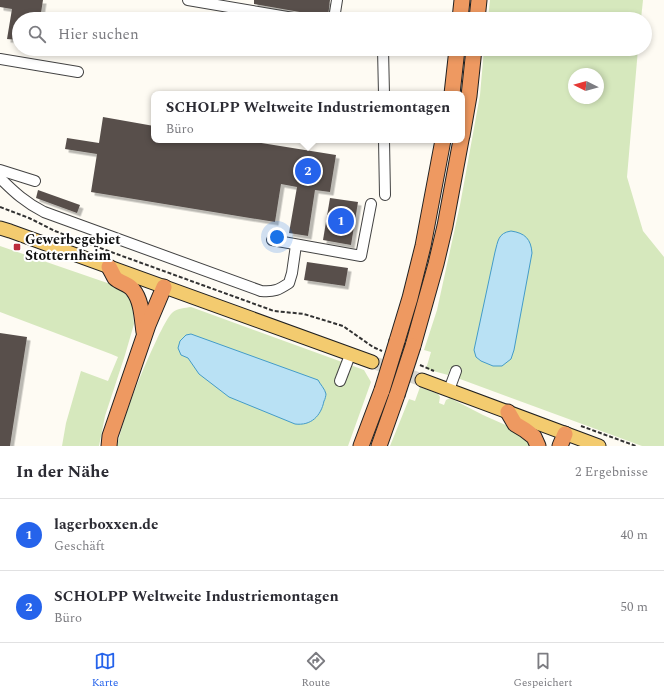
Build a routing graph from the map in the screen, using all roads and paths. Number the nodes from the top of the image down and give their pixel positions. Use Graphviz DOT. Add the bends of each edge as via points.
graph roads {
  1 [pos="188,0"];
  2 [pos="337,0"];
  3 [pos="462,0"];
  4 [pos="479,0"];
  5 [pos="258,12"];
  6 [pos="335,12"];
  7 [pos="461,12"];
  8 [pos="478,12"];
  9 [pos="383,56"];
  10 [pos="456,56"];
  11 [pos="473,56"];
  12 [pos="0,59"];
  13 [pos="78,72"];
  14 [pos="384,91"];
  15 [pos="452,91"];
  16 [pos="465,119"];
  17 [pos="384,143"];
  18 [pos="442,143"];
  19 [pos="460,143"];
  20 [pos="0,170"];
  21 [pos="0,178"];
  22 [pos="35,181"];
  23 [pos="385,195"];
  24 [pos="371,204"];
  25 [pos="0,207"];
  26 [pos="3,228"];
  27 [pos="272,240"];
  28 [pos="296,245"];
  29 [pos="109,267"];
  30 [pos="164,287"];
  31 [pos="144,335"];
  32 [pos="388,353"];
  33 [pos="350,354"];
  34 [pos="372,362"];
  35 [pos="417,364"];
  36 [pos="422,380"];
  37 [pos="453,380"];
  38 [pos="340,381"];
  39 [pos="508,412"];
  40 [pos="578,425"];
  41 [pos="562,440"];
  42 [pos="109,446"];
  43 [pos="362,446"];
  44 [pos="379,446"];
  45 [pos="538,446"];
  46 [pos="599,446"];
  47 [pos="636,446"];
  1 -- 5 [label="lane"];
  2 -- 6 [label="lane"];
  3 -- 7 [label="highway"];
  4 -- 8 [label="highway"];
  9 -- 14 [label="lane"];
  10 -- 15 [label="highway"];
  11 -- 16 [label="highway"];
  12 -- 13 [label="lane"];
  17 -- 23 [label="lane"];
  18 -- 43 [label="highway, bridge" via="423,246 410,298"];
  19 -- 44 [label="highway, bridge" via="436,264 413,346"];
  20 -- 22 [label="lane"];
  21 -- 28 [label="lane" via="20,197 44,212 261,291 272,292 289,283"];
  24 -- 28 [label="lane" via="361,256"];
  25 -- 32 [label="path" via="78,240 274,311 304,314 343,326 373,347"];
  26 -- 29 [label="main road"];
  27 -- 28 [label="lane"];
  29 -- 30 [label="main road"];
  29 -- 31 [label="highway" via="116,279 126,284 137,296"];
  30 -- 31 [label="highway"];
  30 -- 33 [label="main road"];
  31 -- 42 [label="highway" via="110,436"];
  33 -- 34 [label="main road"];
  33 -- 38 [label="lane"];
  35 -- 37 [label="path"];
  36 -- 37 [label="main road"];
  37 -- 39 [label="main road"];
  39 -- 41 [label="main road"];
  39 -- 45 [label="highway" via="515,424 534,437"];
  40 -- 47 [label="path"];
  41 -- 46 [label="main road"];
}
